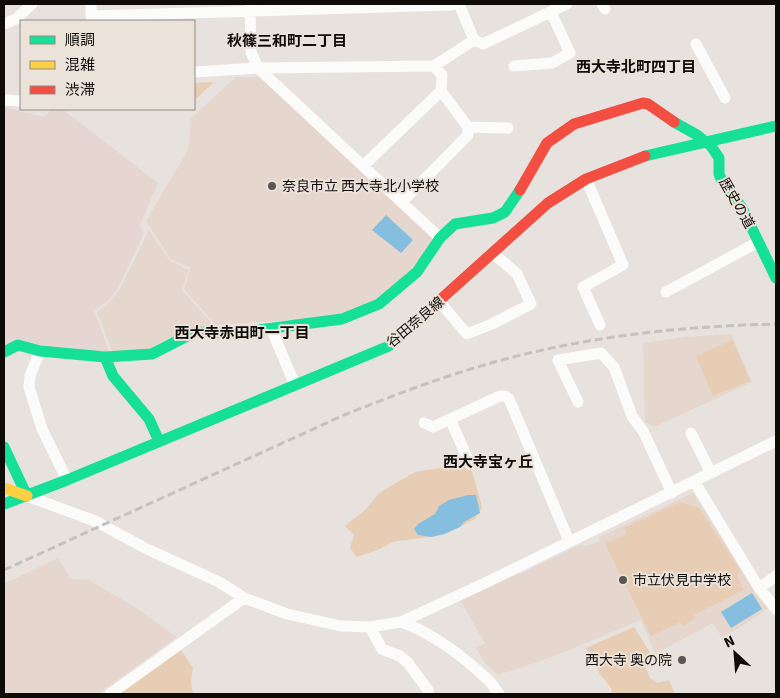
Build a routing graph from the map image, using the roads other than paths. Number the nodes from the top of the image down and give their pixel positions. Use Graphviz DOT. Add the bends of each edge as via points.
graph roads {
  1 [pos="91,4"];
  2 [pos="457,4"];
  3 [pos="567,4"];
  4 [pos="30,5"];
  5 [pos="250,8"];
  6 [pos="551,12"];
  7 [pos="92,19"];
  8 [pos="29,20"];
  9 [pos="4,24"];
  10 [pos="474,40"];
  11 [pos="696,44"];
  12 [pos="434,66"];
  13 [pos="514,66"];
  14 [pos="258,68"];
  15 [pos="195,72"];
  16 [pos="441,91"];
  17 [pos="725,98"];
  18 [pos="4,100"];
  19 [pos="20,101"];
  20 [pos="776,126"];
  21 [pos="468,127"];
  22 [pos="508,128"];
  23 [pos="706,142"];
  24 [pos="363,166"];
  25 [pos="586,180"];
  26 [pos="402,202"];
  27 [pos="440,238"];
  28 [pos="758,242"];
  29 [pos="493,253"];
  30 [pos="776,278"];
  31 [pos="666,292"];
  32 [pos="440,301"];
  33 [pos="600,325"];
  34 [pos="271,328"];
  35 [pos="40,351"];
  36 [pos="4,352"];
  37 [pos="105,357"];
  38 [pos="295,384"];
  39 [pos="578,402"];
  40 [pos="450,419"];
  41 [pos="424,423"];
  42 [pos="691,433"];
  43 [pos="159,441"];
  44 [pos="776,441"];
  45 [pos="4,447"];
  46 [pos="470,464"];
  47 [pos="711,472"];
  48 [pos="67,480"];
  49 [pos="694,481"];
  50 [pos="4,488"];
  51 [pos="672,493"];
  52 [pos="27,496"];
  53 [pos="4,504"];
  54 [pos="569,541"];
  55 [pos="776,576"];
  56 [pos="759,588"];
  57 [pos="244,598"];
  58 [pos="776,609"];
  59 [pos="400,622"];
  60 [pos="370,627"];
  61 [pos="110,694"];
  62 [pos="428,694"];
  63 [pos="499,694"];
  1 -- 7 [label="street"];
  2 -- 5 [label="street" via="361,9"];
  2 -- 10 [label="street"];
  3 -- 6 [label="street"];
  4 -- 8 [label="street"];
  4 -- 9 [label="street" via="16,19"];
  5 -- 7 [label="street"];
  5 -- 14 [label="street" via="251,52"];
  6 -- 10 [label="street" via="483,44"];
  6 -- 13 [label="street" via="570,53 552,63"];
  10 -- 12 [label="street"];
  11 -- 17 [label="street"];
  12 -- 14 [label="street"];
  12 -- 16 [label="street" via="442,75"];
  14 -- 15 [label="street"];
  14 -- 24 [label="street"];
  16 -- 21 [label="street"];
  16 -- 24 [label="street"];
  18 -- 19 [label="street"];
  20 -- 23 [label="street, 谷田奈良線"];
  21 -- 22 [label="street"];
  21 -- 26 [label="street" via="468,135"];
  23 -- 25 [label="street, 谷田奈良線" via="637,158"];
  23 -- 27 [label="street, 歴史の道" via="643,103 574,124 547,144 505,212 493,218 454,224"];
  23 -- 28 [label="street, 歴史の道" via="719,158 722,181 742,208"];
  24 -- 26 [label="street"];
  25 -- 29 [label="street, 谷田奈良線" via="548,203"];
  25 -- 33 [label="street" via="623,265 583,287"];
  26 -- 27 [label="street"];
  27 -- 34 [label="street" via="417,272 379,304 342,320"];
  28 -- 30 [label="street, 歴史の道"];
  28 -- 31 [label="street"];
  29 -- 32 [label="street, 谷田奈良線"];
  29 -- 32 [label="street" via="517,274 531,304 467,334"];
  32 -- 38 [label="street, 谷田奈良線" via="389,346"];
  34 -- 37 [label="street" via="236,333 195,332 152,354"];
  34 -- 38 [label="street"];
  35 -- 36 [label="street" via="18,345"];
  35 -- 37 [label="street"];
  35 -- 48 [label="street" via="29,388 42,429"];
  37 -- 43 [label="street" via="113,376 149,419"];
  38 -- 43 [label="street, 谷田奈良線"];
  39 -- 51 [label="street" via="558,360 601,353 614,367 632,416 643,431"];
  40 -- 41 [label="street" via="433,426"];
  40 -- 46 [label="street"];
  40 -- 54 [label="street" via="500,396 509,399"];
  42 -- 47 [label="street"];
  43 -- 48 [label="street, 谷田奈良線"];
  44 -- 47 [label="street"];
  45 -- 52 [label="street"];
  47 -- 49 [label="street"];
  48 -- 52 [label="street, 谷田奈良線"];
  49 -- 51 [label="street"];
  49 -- 56 [label="street"];
  50 -- 52 [label="street"];
  51 -- 54 [label="street"];
  52 -- 53 [label="street, 谷田奈良線"];
  52 -- 57 [label="street" via="95,521 219,582"];
  54 -- 59 [label="street"];
  55 -- 56 [label="street"];
  56 -- 58 [label="street"];
  57 -- 60 [label="street" via="287,614 341,626"];
  57 -- 61 [label="street"];
  59 -- 60 [label="street"];
  59 -- 63 [label="street" via="418,627 453,651 489,680"];
  60 -- 62 [label="street" via="382,649 400,656"];
}
